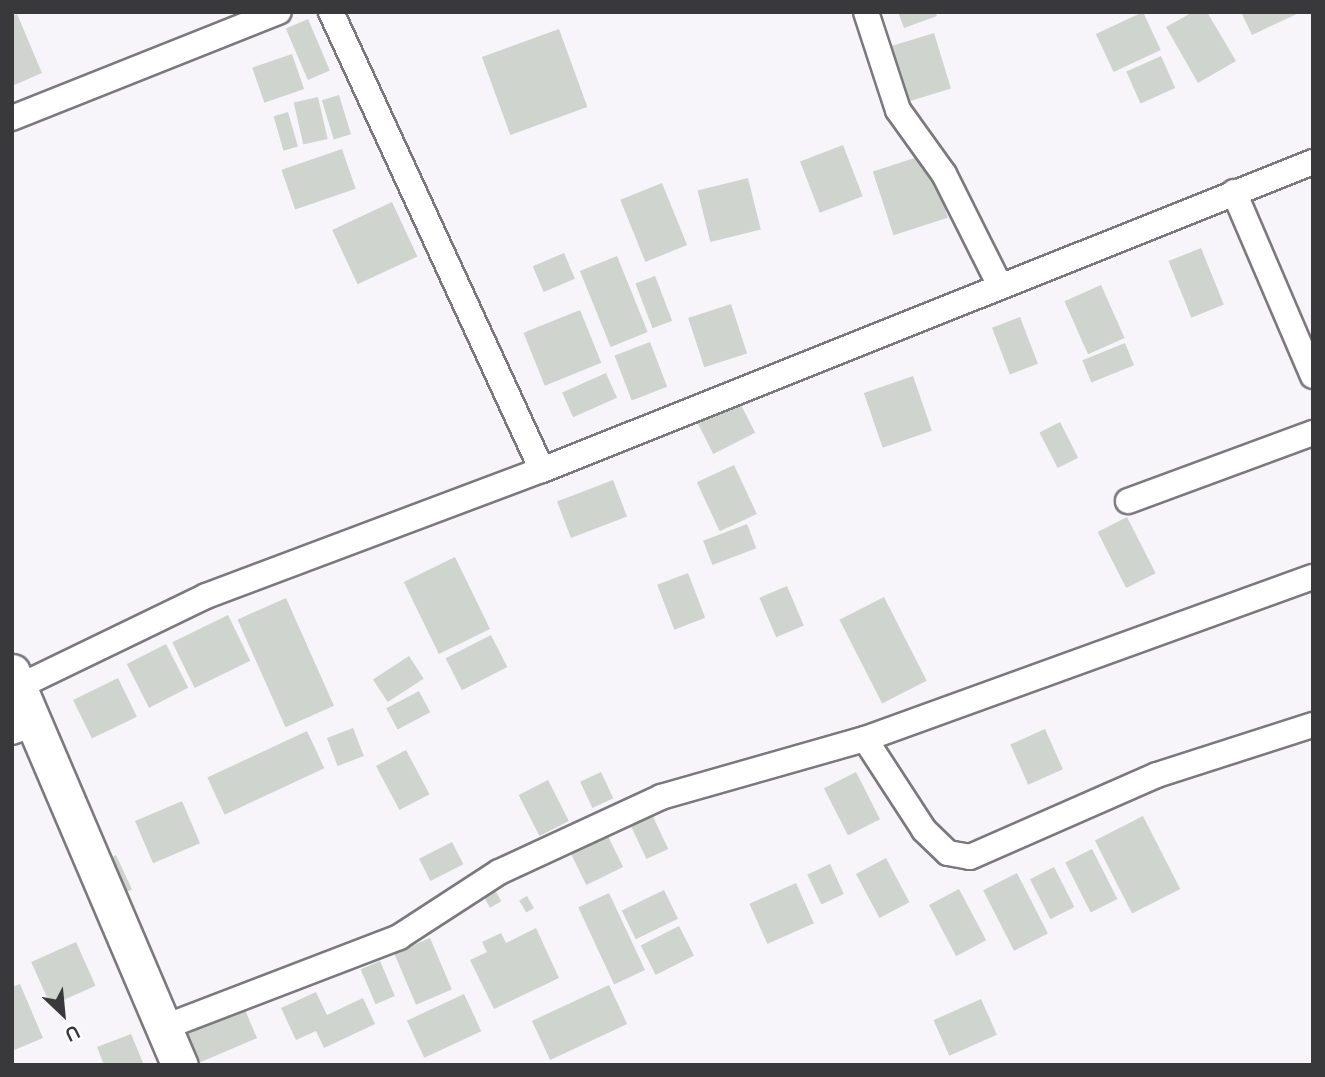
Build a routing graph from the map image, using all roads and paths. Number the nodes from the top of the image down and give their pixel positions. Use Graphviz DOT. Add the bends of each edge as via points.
graph roads {
  1 [pos="279,12"];
  2 [pos="331,12"];
  3 [pos="866,12"];
  4 [pos="12,118"];
  5 [pos="1313,162"];
  6 [pos="1234,192"];
  7 [pos="999,286"];
  8 [pos="1313,376"];
  9 [pos="1313,433"];
  10 [pos="542,470"];
  11 [pos="1128,500"];
  12 [pos="1313,577"];
  13 [pos="15,679"];
  14 [pos="1313,725"];
  15 [pos="23,728"];
  16 [pos="865,739"];
  17 [pos="165,1027"];
  18 [pos="180,1065"];
  1 -- 4 [label="street"];
  2 -- 10 [label="street"];
  3 -- 7 [label="street" via="898,110 944,174"];
  5 -- 6 [label="street"];
  6 -- 7 [label="street"];
  6 -- 8 [label="street"];
  7 -- 10 [label="street"];
  9 -- 11 [label="street"];
  10 -- 13 [label="street" via="206,596"];
  12 -- 16 [label="street"];
  13 -- 15 [label="main road"];
  14 -- 16 [label="street" via="1157,775 970,858 948,853 924,830"];
  15 -- 17 [label="main road"];
  16 -- 17 [label="street" via="661,797 499,873 399,937"];
  17 -- 18 [label="main road"];
}
